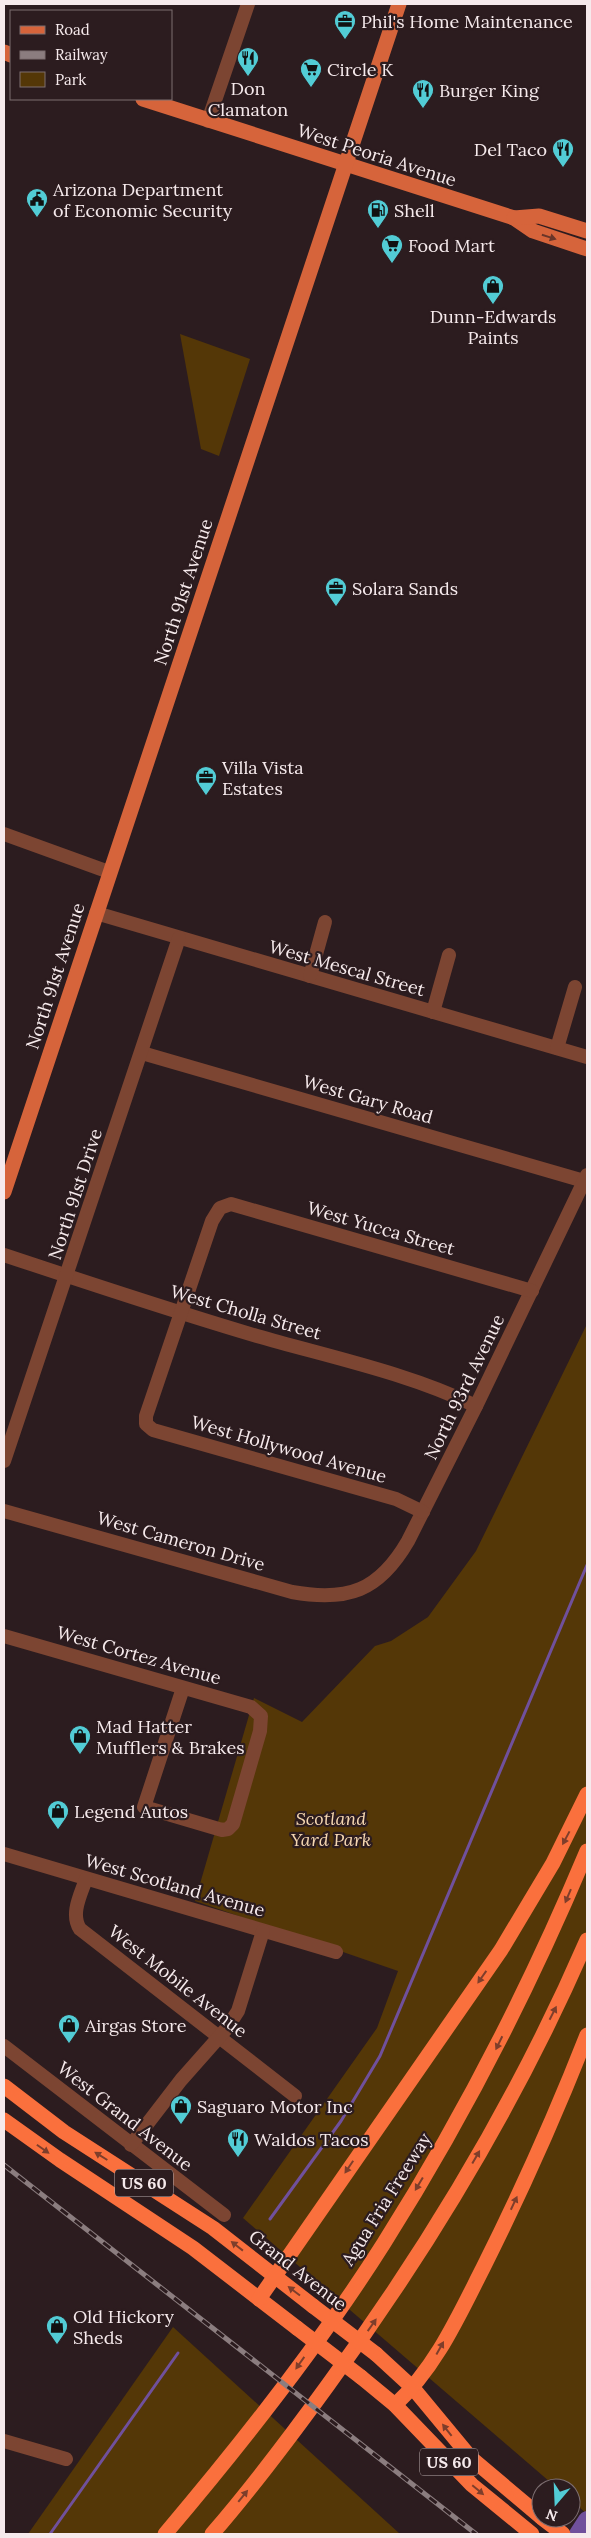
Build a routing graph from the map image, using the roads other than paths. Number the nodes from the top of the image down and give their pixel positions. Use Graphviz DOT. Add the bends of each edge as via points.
graph roads {
  1 [pos="248,4"];
  2 [pos="399,4"];
  3 [pos="146,100"];
  4 [pos="208,121"];
  5 [pos="344,165"];
  6 [pos="514,218"];
  7 [pos="587,231"];
  8 [pos="587,249"];
  9 [pos="4,834"];
  10 [pos="109,872"];
  11 [pos="96,913"];
  12 [pos="325,922"];
  13 [pos="179,938"];
  14 [pos="449,955"];
  15 [pos="310,976"];
  16 [pos="575,987"];
  17 [pos="433,1012"];
  18 [pos="557,1048"];
  19 [pos="142,1054"];
  20 [pos="587,1057"];
  21 [pos="586,1178"];
  22 [pos="4,1192"];
  23 [pos="4,1255"];
  24 [pos="67,1276"];
  25 [pos="532,1292"];
  26 [pos="181,1314"];
  27 [pos="476,1406"];
  28 [pos="4,1461"];
  29 [pos="4,1511"];
  30 [pos="423,1512"];
  31 [pos="350,1594"];
  32 [pos="4,1636"];
  33 [pos="183,1688"];
  34 [pos="587,1794"];
  35 [pos="587,1851"];
  36 [pos="4,1854"];
  37 [pos="86,1879"];
  38 [pos="263,1931"];
  39 [pos="587,1940"];
  40 [pos="336,1952"];
  41 [pos="587,2035"];
  42 [pos="219,2037"];
  43 [pos="4,2046"];
  44 [pos="4,2086"];
  45 [pos="295,2096"];
  46 [pos="4,2120"];
  47 [pos="131,2145"];
  48 [pos="224,2215"];
  49 [pos="275,2276"];
  50 [pos="259,2298"];
  51 [pos="413,2388"];
  52 [pos="395,2405"];
  53 [pos="4,2442"];
  54 [pos="66,2459"];
  55 [pos="531,2509"];
  56 [pos="165,2534"];
  57 [pos="212,2534"];
  58 [pos="532,2534"];
  1 -- 4 [label="street"];
  2 -- 5 [label="main road, North 91st Avenue"];
  3 -- 4 [label="main road, West Peoria Avenue"];
  4 -- 5 [label="main road, West Peoria Avenue"];
  5 -- 6 [label="main road, West Peoria Avenue"];
  5 -- 10 [label="main road, North 91st Avenue"];
  6 -- 7 [label="main road, West Peoria Avenue" via="539,216"];
  6 -- 8 [label="main road, West Peoria Avenue, one-way" via="533,232"];
  9 -- 10 [label="street"];
  10 -- 11 [label="main road, North 91st Avenue"];
  11 -- 13 [label="street, West Mescal Street"];
  11 -- 22 [label="main road, North 91st Avenue"];
  12 -- 15 [label="street"];
  13 -- 15 [label="street, West Mescal Street"];
  13 -- 19 [label="street, North 91st Drive"];
  14 -- 17 [label="street"];
  15 -- 17 [label="street, West Mescal Street"];
  16 -- 18 [label="street"];
  17 -- 18 [label="street, West Mescal Street"];
  18 -- 20 [label="street, West Mescal Street"];
  19 -- 21 [label="street, West Gary Road"];
  19 -- 24 [label="street, North 91st Drive"];
  21 -- 25 [label="street, North 93rd Avenue"];
  23 -- 24 [label="street, West Cholla Street"];
  24 -- 26 [label="street, West Cholla Street"];
  24 -- 28 [label="street, North 91st Drive"];
  25 -- 26 [label="street, West Yucca Street" via="230,1204 220,1208 212,1221"];
  25 -- 27 [label="street, North 93rd Avenue"];
  26 -- 27 [label="street, West Cholla Street" via="409,1380"];
  26 -- 30 [label="street, West Hollywood Avenue" via="146,1416 146,1424 153,1430 396,1499"];
  27 -- 30 [label="street, North 93rd Avenue"];
  29 -- 31 [label="street, West Cameron Drive" via="292,1592 322,1597"];
  30 -- 31 [label="street, North 93rd Avenue" via="398,1558 373,1584"];
  32 -- 33 [label="street, West Cortez Avenue"];
  33 -- 33 [label="street, West Cortez Avenue" via="251,1707 261,1716 260,1731 233,1824 228,1829 144,1808"];
  34 -- 49 [label="highway, one-way" via="553,1863 501,1950"];
  35 -- 56 [label="highway, Agua Fria Freeway, one-way" via="550,1940 490,2062 383,2244 294,2373"];
  36 -- 37 [label="street, West Scotland Avenue"];
  37 -- 38 [label="street, West Scotland Avenue"];
  37 -- 42 [label="street, West Mobile Avenue" via="76,1914 80,1929"];
  38 -- 40 [label="street, West Scotland Avenue"];
  38 -- 42 [label="street" via="238,2011"];
  57 -- 39 [label="highway, one-way" via="292,2435 370,2328 433,2229 503,2110"];
  51 -- 41 [label="highway, one-way" via="439,2350 505,2224"];
  42 -- 45 [label="street, West Mobile Avenue"];
  42 -- 47 [label="street"];
  43 -- 47 [label="street, West Grand Avenue"];
  49 -- 44 [label="highway, Grand Avenue / US 60, one-way" via="213,2228 64,2132"];
  46 -- 50 [label="highway, US 60, one-way" via="193,2248"];
  47 -- 48 [label="street, West Grand Avenue"];
  49 -- 50 [label="highway"];
  51 -- 49 [label="highway, Grand Avenue / US 60, one-way, bridge" via="376,2354"];
  50 -- 52 [label="highway, US 60, bridge"];
  51 -- 52 [label="highway"];
  55 -- 51 [label="highway, Grand Avenue / US 60, one-way" via="471,2458"];
  52 -- 58 [label="highway, US 60, one-way" via="472,2485"];
  53 -- 54 [label="street"];
}
